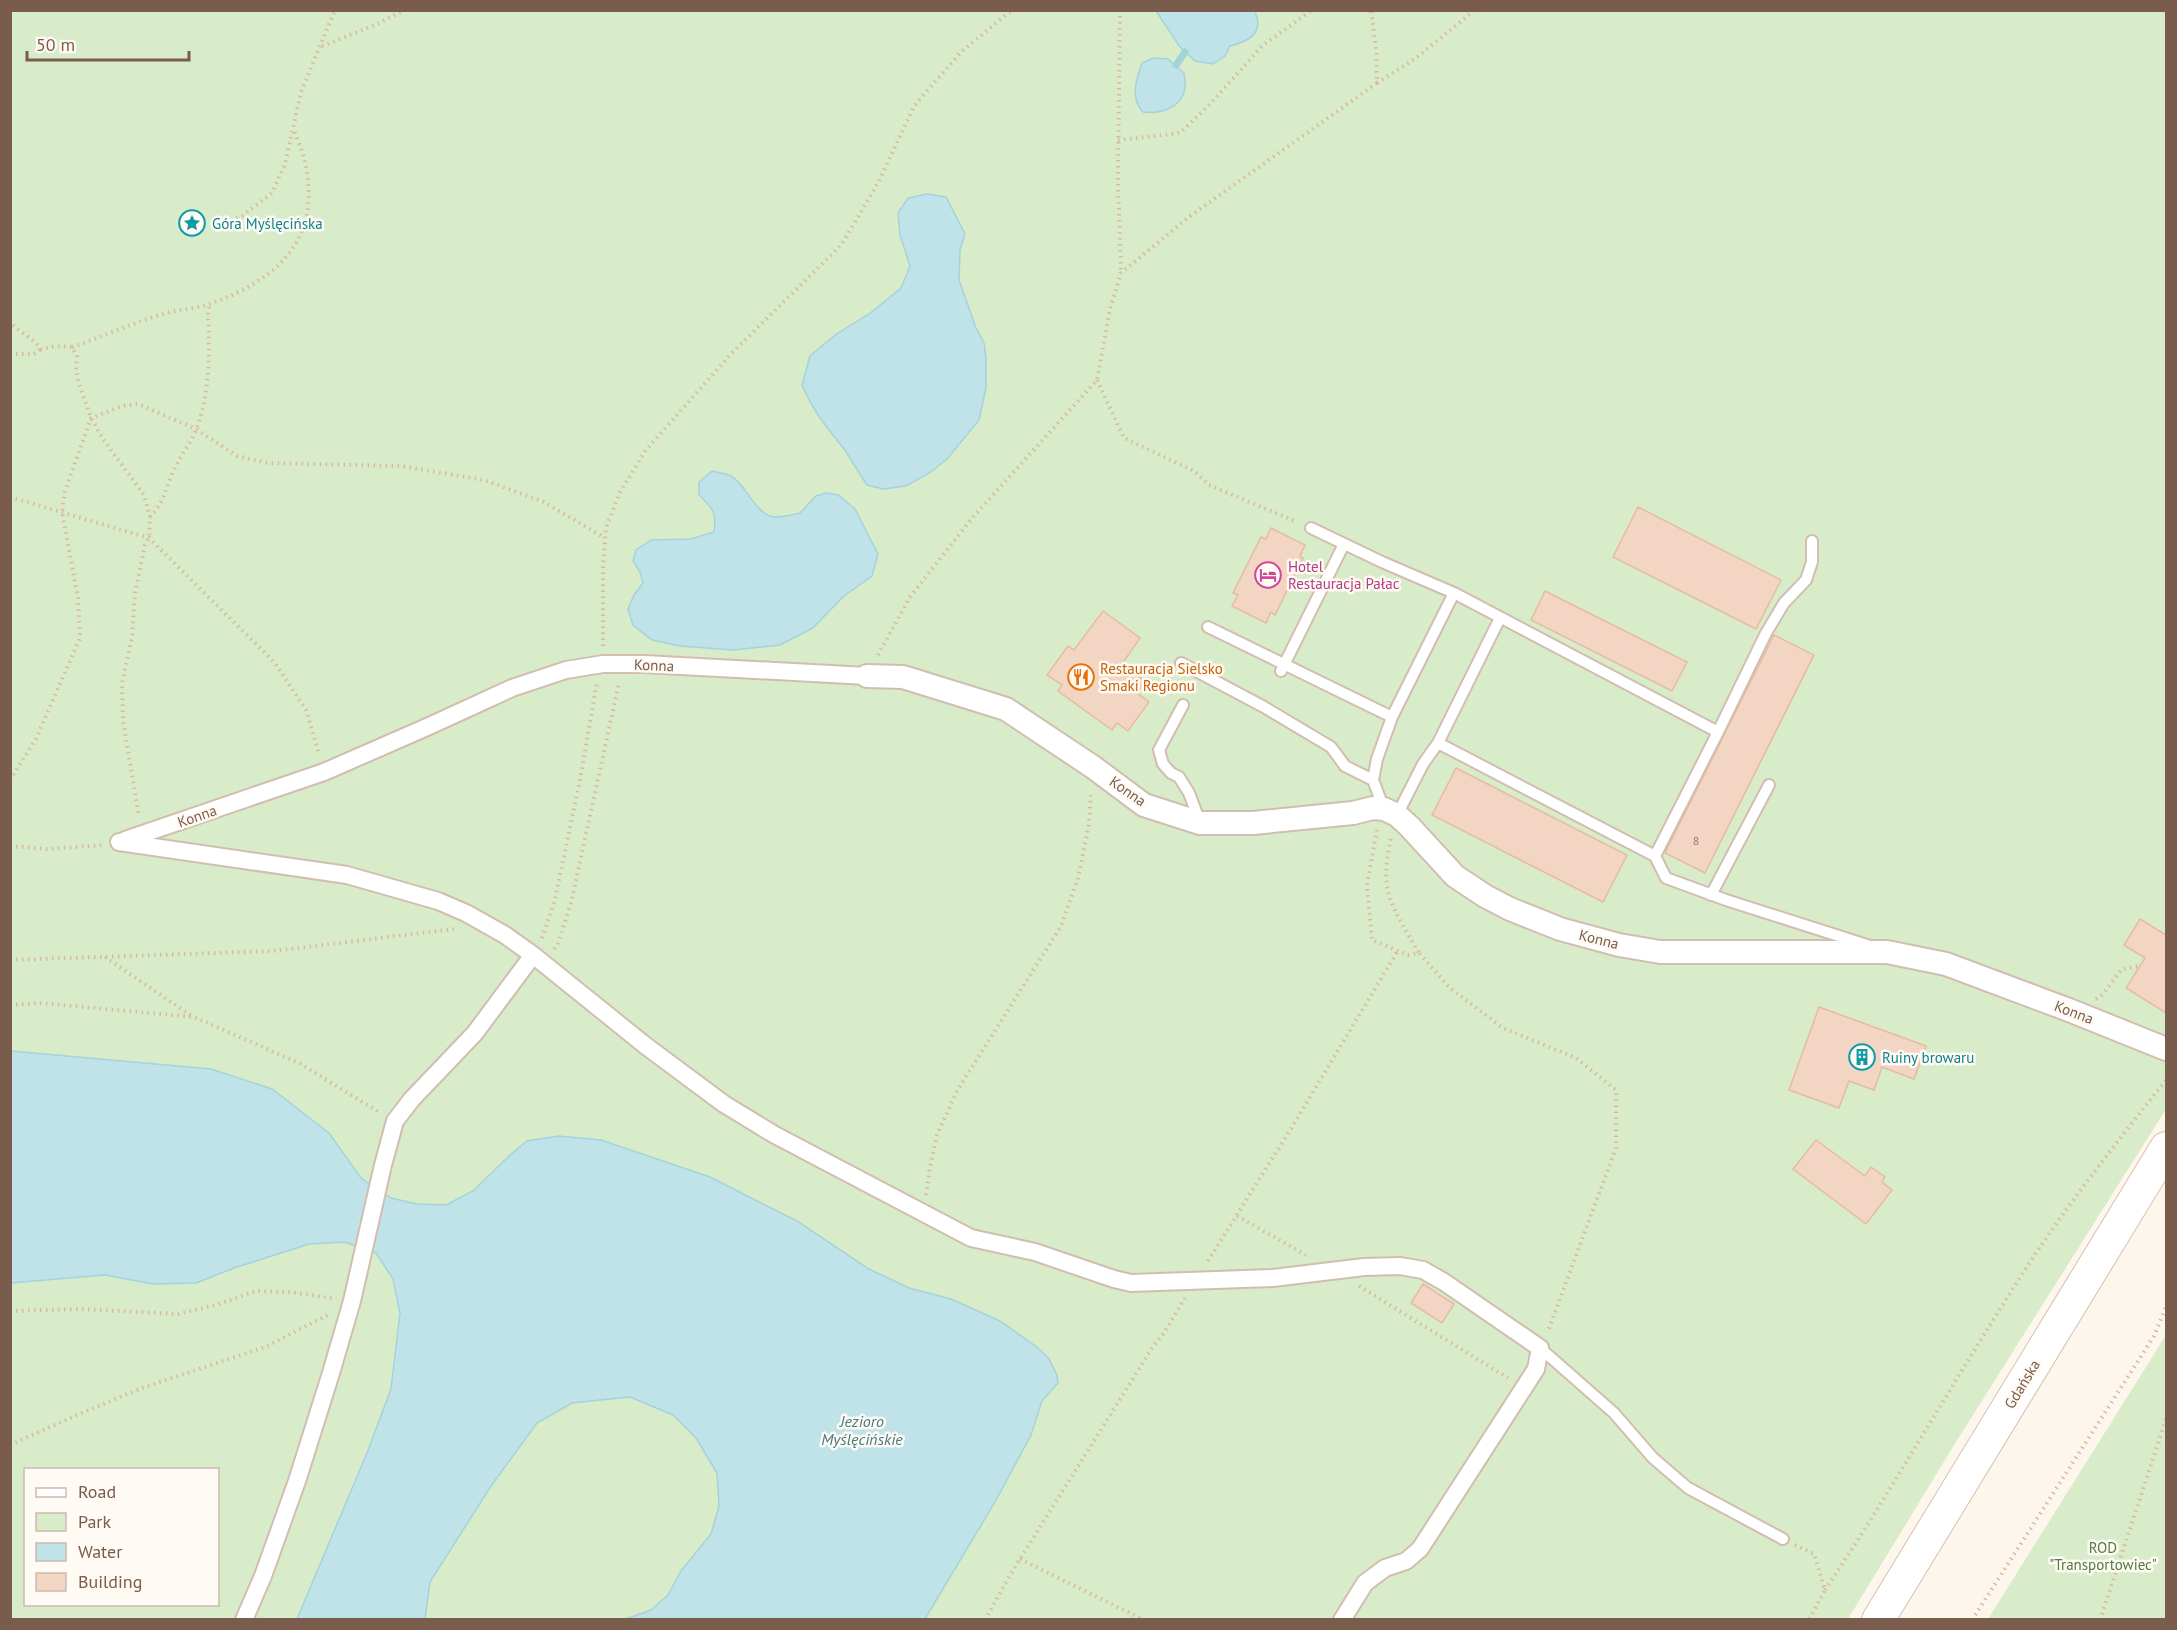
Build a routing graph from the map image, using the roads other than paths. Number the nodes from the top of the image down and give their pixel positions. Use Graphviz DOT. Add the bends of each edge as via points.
graph roads {
  1 [pos="1311,528"];
  2 [pos="1812,541"];
  3 [pos="1344,544"];
  4 [pos="1454,593"];
  5 [pos="1500,618"];
  6 [pos="1208,627"];
  7 [pos="1181,663"];
  8 [pos="1283,667"];
  9 [pos="867,676"];
  10 [pos="1183,705"];
  11 [pos="1392,717"];
  12 [pos="1718,732"];
  13 [pos="1438,743"];
  14 [pos="1373,780"];
  15 [pos="1769,785"];
  16 [pos="1390,812"];
  17 [pos="1200,823"];
  18 [pos="1655,856"];
  19 [pos="1711,895"];
  20 [pos="1887,952"];
  21 [pos="539,960"];
  22 [pos="2166,1049"];
  23 [pos="2166,1148"];
  24 [pos="1540,1348"];
  25 [pos="1784,1539"];
  26 [pos="244,1620"];
  27 [pos="1342,1620"];
  28 [pos="1878,1620"];
  1 -- 3 [label="lane"];
  2 -- 12 [label="lane" via="1812,562 1806,580 1784,603 1766,633"];
  3 -- 4 [label="lane"];
  3 -- 8 [label="lane"];
  4 -- 5 [label="lane"];
  4 -- 11 [label="lane"];
  5 -- 12 [label="lane"];
  5 -- 13 [label="lane"];
  6 -- 8 [label="lane"];
  7 -- 14 [label="lane" via="1331,747 1345,766"];
  8 -- 11 [label="lane"];
  9 -- 17 [label="street, Konna" via="903,677 1006,709 1144,805"];
  9 -- 21 [label="street, Konna" via="804,671 603,667 566,670 512,688 324,772 119,842 347,874 438,901 488,926"];
  10 -- 17 [label="lane" via="1159,750 1163,764 1179,777 1189,793"];
  11 -- 14 [label="lane"];
  12 -- 18 [label="lane"];
  13 -- 16 [label="lane"];
  13 -- 18 [label="lane"];
  14 -- 16 [label="lane"];
  15 -- 19 [label="lane"];
  16 -- 17 [label="street, Konna" via="1373,808 1253,824"];
  16 -- 20 [label="street, Konna" via="1455,876 1510,909 1560,929 1660,952"];
  18 -- 19 [label="lane" via="1666,878"];
  19 -- 20 [label="lane"];
  20 -- 22 [label="street, Konna" via="1946,964"];
  21 -- 24 [label="street" via="723,1104 971,1238 1035,1252 1131,1283 1273,1278 1400,1266 1423,1270"];
  21 -- 26 [label="street" via="395,1121 352,1301 297,1481"];
  23 -- 28 [label="main road, Gdańska"];
  24 -- 25 [label="lane" via="1614,1413 1653,1458 1688,1488"];
  24 -- 27 [label="street" via="1536,1369 1420,1550 1365,1583"];
}
